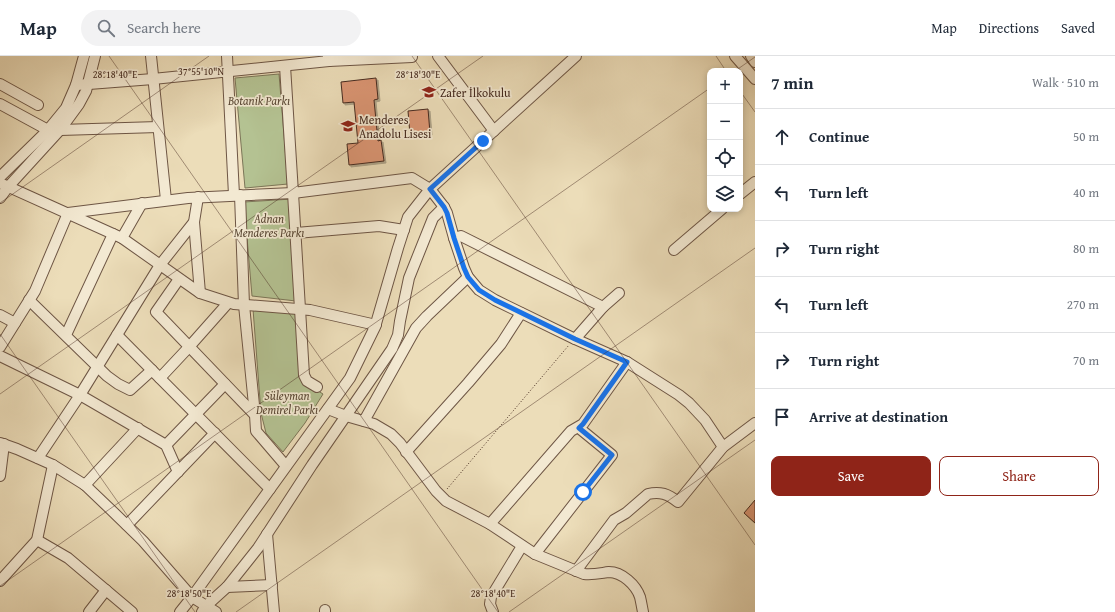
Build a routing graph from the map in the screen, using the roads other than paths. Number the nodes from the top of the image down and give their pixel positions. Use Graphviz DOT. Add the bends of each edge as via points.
graph roads {
  1 [pos="84,56"];
  2 [pos="96,56"];
  3 [pos="151,56"];
  4 [pos="227,56"];
  5 [pos="275,56"];
  6 [pos="414,56"];
  7 [pos="438,56"];
  8 [pos="576,56"];
  9 [pos="735,56"];
  10 [pos="751,56"];
  11 [pos="329,59"];
  12 [pos="755,62"];
  13 [pos="281,66"];
  14 [pos="228,72"];
  15 [pos="154,79"];
  16 [pos="755,79"];
  17 [pos="0,84"];
  18 [pos="88,84"];
  19 [pos="76,85"];
  20 [pos="0,104"];
  21 [pos="38,106"];
  22 [pos="158,127"];
  23 [pos="48,130"];
  24 [pos="60,130"];
  25 [pos="494,131"];
  26 [pos="0,177"];
  27 [pos="755,182"];
  28 [pos="4,185"];
  29 [pos="430,189"];
  30 [pos="743,192"];
  31 [pos="293,193"];
  32 [pos="237,195"];
  33 [pos="198,197"];
  34 [pos="0,198"];
  35 [pos="166,200"];
  36 [pos="142,203"];
  37 [pos="444,207"];
  38 [pos="718,212"];
  39 [pos="68,213"];
  40 [pos="194,222"];
  41 [pos="404,230"];
  42 [pos="296,233"];
  43 [pos="117,236"];
  44 [pos="454,238"];
  45 [pos="674,250"];
  46 [pos="160,265"];
  47 [pos="468,277"];
  48 [pos="179,278"];
  49 [pos="200,293"];
  50 [pos="619,294"];
  51 [pos="29,300"];
  52 [pos="228,303"];
  53 [pos="244,305"];
  54 [pos="603,307"];
  55 [pos="300,310"];
  56 [pos="522,313"];
  57 [pos="0,315"];
  58 [pos="400,321"];
  59 [pos="15,322"];
  60 [pos="376,325"];
  61 [pos="416,328"];
  62 [pos="66,335"];
  63 [pos="117,335"];
  64 [pos="575,339"];
  65 [pos="0,346"];
  66 [pos="190,347"];
  67 [pos="0,356"];
  68 [pos="627,362"];
  69 [pos="98,366"];
  70 [pos="152,370"];
  71 [pos="160,378"];
  72 [pos="225,384"];
  73 [pos="317,387"];
  74 [pos="80,395"];
  75 [pos="328,409"];
  76 [pos="196,414"];
  77 [pos="255,415"];
  78 [pos="346,416"];
  79 [pos="364,421"];
  80 [pos="755,423"];
  81 [pos="138,428"];
  82 [pos="579,428"];
  83 [pos="215,433"];
  84 [pos="2,444"];
  85 [pos="166,445"];
  86 [pos="723,446"];
  87 [pos="406,452"];
  88 [pos="38,458"];
  89 [pos="53,465"];
  90 [pos="286,466"];
  91 [pos="178,472"];
  92 [pos="0,476"];
  93 [pos="85,486"];
  94 [pos="270,488"];
  95 [pos="490,524"];
  96 [pos="127,525"];
  97 [pos="267,534"];
  98 [pos="37,540"];
  99 [pos="522,546"];
  100 [pos="535,554"];
  101 [pos="576,571"];
  102 [pos="0,581"];
  103 [pos="272,586"];
  104 [pos="227,587"];
  105 [pos="106,590"];
  106 [pos="192,597"];
  107 [pos="204,609"];
  108 [pos="89,612"];
  109 [pos="132,612"];
  110 [pos="180,612"];
  111 [pos="216,612"];
  112 [pos="274,612"];
  113 [pos="493,612"];
  114 [pos="643,612"];
  1 -- 19 [label="street"];
  2 -- 18 [label="street"];
  3 -- 15 [label="street"];
  4 -- 14 [label="street"];
  5 -- 13 [label="street"];
  6 -- 11 [label="street"];
  7 -- 25 [label="street"];
  8 -- 25 [label="street"];
  9 -- 16 [label="street"];
  10 -- 12 [label="street"];
  11 -- 13 [label="street"];
  13 -- 14 [label="street"];
  13 -- 31 [label="street"];
  14 -- 15 [label="street"];
  14 -- 32 [label="street"];
  15 -- 18 [label="street"];
  15 -- 22 [label="street"];
  17 -- 21 [label="street"];
  18 -- 19 [label="street"];
  18 -- 24 [label="street" via="79,104"];
  19 -- 23 [label="street" via="66,108"];
  20 -- 23 [label="street"];
  22 -- 24 [label="street"];
  22 -- 35 [label="street"];
  23 -- 26 [label="street"];
  24 -- 28 [label="street"];
  25 -- 29 [label="street"];
  27 -- 30 [label="street"];
  28 -- 34 [label="street"];
  28 -- 39 [label="street"];
  29 -- 31 [label="street" via="412,178"];
  29 -- 37 [label="street"];
  29 -- 41 [label="street" via="408,217"];
  31 -- 32 [label="street"];
  31 -- 42 [label="street"];
  32 -- 33 [label="street"];
  32 -- 53 [label="street"];
  33 -- 35 [label="street"];
  33 -- 40 [label="street"];
  35 -- 36 [label="street"];
  36 -- 39 [label="street"];
  36 -- 43 [label="street"];
  37 -- 44 [label="street"];
  37 -- 58 [label="street" via="433,218 409,278"];
  38 -- 45 [label="street"];
  39 -- 43 [label="street"];
  39 -- 51 [label="street"];
  40 -- 46 [label="street"];
  40 -- 49 [label="street"];
  41 -- 42 [label="street" via="379,226"];
  41 -- 60 [label="street"];
  42 -- 55 [label="street"];
  43 -- 46 [label="street"];
  43 -- 62 [label="street"];
  44 -- 47 [label="street"];
  44 -- 54 [label="street" via="461,236"];
  46 -- 48 [label="street"];
  46 -- 63 [label="street"];
  47 -- 56 [label="street" via="487,296"];
  47 -- 61 [label="street"];
  48 -- 49 [label="street"];
  48 -- 66 [label="street" via="156,312"];
  49 -- 52 [label="street"];
  50 -- 54 [label="street"];
  51 -- 59 [label="street"];
  51 -- 62 [label="street"];
  52 -- 53 [label="street"];
  52 -- 66 [label="street"];
  53 -- 55 [label="street"];
  53 -- 77 [label="street"];
  54 -- 64 [label="street"];
  55 -- 60 [label="street"];
  55 -- 73 [label="street" via="304,375 307,381"];
  56 -- 64 [label="street"];
  56 -- 87 [label="street" via="501,344"];
  57 -- 59 [label="street"];
  58 -- 61 [label="street"];
  58 -- 78 [label="street" via="398,336 392,349"];
  59 -- 65 [label="street"];
  60 -- 75 [label="street" via="350,378"];
  61 -- 79 [label="street"];
  62 -- 69 [label="street"];
  63 -- 69 [label="street"];
  63 -- 70 [label="street"];
  64 -- 68 [label="street"];
  66 -- 71 [label="street"];
  66 -- 72 [label="street"];
  67 -- 74 [label="street"];
  68 -- 82 [label="street"];
  68 -- 86 [label="street" via="689,403 705,420"];
  69 -- 70 [label="street" via="107,376 130,390"];
  69 -- 74 [label="street"];
  70 -- 71 [label="street"];
  71 -- 76 [label="street"];
  72 -- 76 [label="street"];
  72 -- 77 [label="street"];
  74 -- 81 [label="street"];
  74 -- 88 [label="street"];
  75 -- 78 [label="street"];
  75 -- 90 [label="street"];
  76 -- 83 [label="street"];
  76 -- 85 [label="street"];
  77 -- 90 [label="street" via="256,431"];
  78 -- 79 [label="street"];
  78 -- 97 [label="street"];
  79 -- 87 [label="street" via="391,434"];
  80 -- 86 [label="street"];
  81 -- 85 [label="street"];
  81 -- 93 [label="street"];
  82 -- 95 [label="street" via="571,431"];
  82 -- 100 [label="street" via="612,455"];
  83 -- 91 [label="street"];
  83 -- 94 [label="street"];
  84 -- 88 [label="street"];
  84 -- 92 [label="street"];
  85 -- 91 [label="street"];
  86 -- 101 [label="street" via="678,502 662,493 648,494 614,520"];
  87 -- 95 [label="street" via="436,492 452,504"];
  88 -- 89 [label="street"];
  89 -- 93 [label="street"];
  89 -- 98 [label="street"];
  90 -- 94 [label="street"];
  91 -- 96 [label="street"];
  93 -- 96 [label="street"];
  94 -- 106 [label="street"];
  95 -- 99 [label="street"];
  96 -- 106 [label="street"];
  97 -- 103 [label="street"];
  97 -- 104 [label="street"];
  98 -- 102 [label="street"];
  98 -- 105 [label="street" via="68,558"];
  99 -- 100 [label="street"];
  99 -- 113 [label="street" via="491,597"];
  100 -- 101 [label="street"];
  101 -- 114 [label="street" via="590,575 612,572 621,575 640,595"];
  103 -- 104 [label="street"];
  103 -- 112 [label="street"];
  104 -- 107 [label="street"];
  105 -- 108 [label="street"];
  105 -- 109 [label="street"];
  106 -- 107 [label="street"];
  106 -- 110 [label="street"];
  107 -- 111 [label="street"];
}
